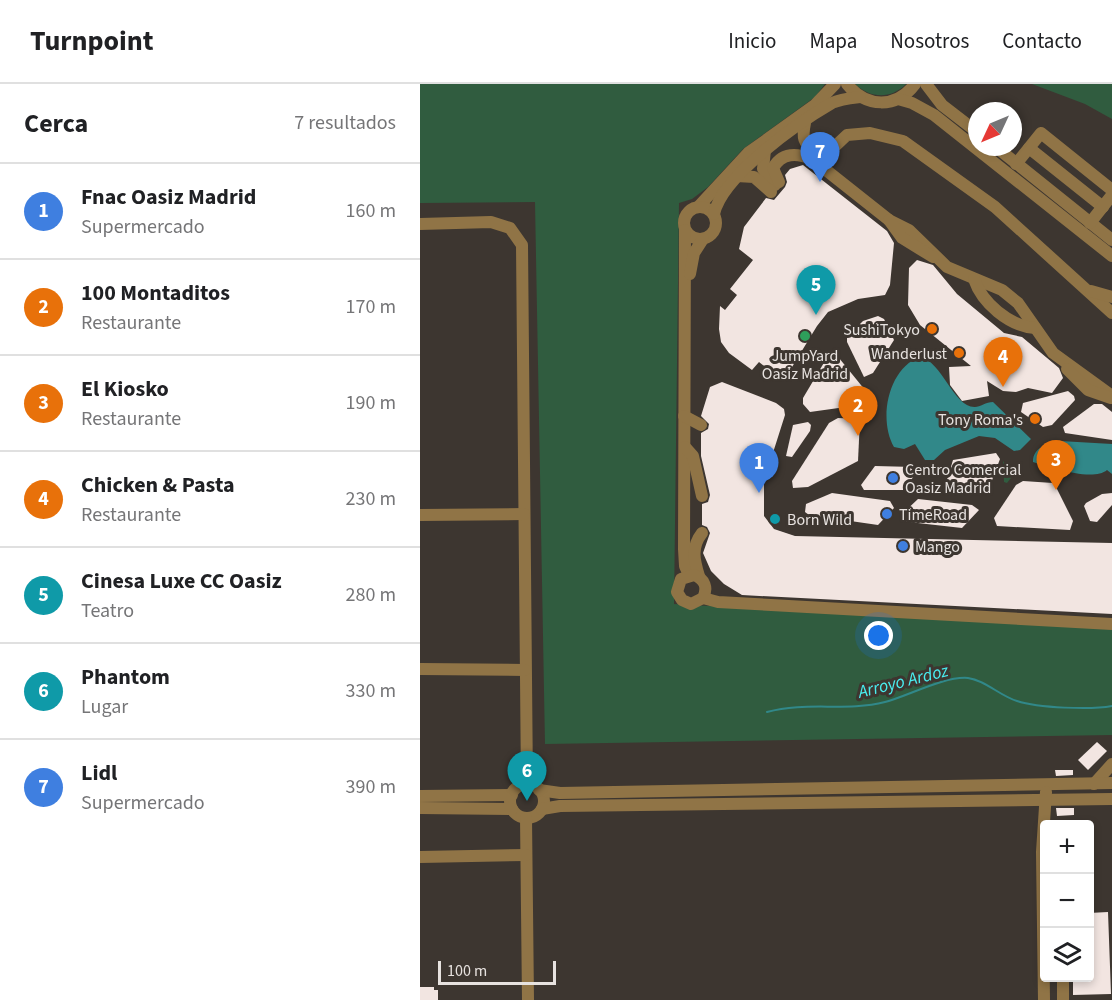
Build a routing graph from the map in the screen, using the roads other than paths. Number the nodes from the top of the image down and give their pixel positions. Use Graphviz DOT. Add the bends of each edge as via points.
graph roads {
  1 [pos="835,84"];
  2 [pos="846,84"];
  3 [pos="915,84"];
  4 [pos="926,84"];
  5 [pos="860,97"];
  6 [pos="898,99"];
  7 [pos="805,123"];
  8 [pos="968,125"];
  9 [pos="1029,148"];
  10 [pos="765,150"];
  11 [pos="830,151"];
  12 [pos="1007,156"];
  13 [pos="1017,164"];
  14 [pos="822,166"];
  15 [pos="737,176"];
  16 [pos="776,185"];
  17 [pos="1112,190"];
  18 [pos="1112,195"];
  19 [pos="699,206"];
  20 [pos="1103,207"];
  21 [pos="714,214"];
  22 [pos="1090,223"];
  23 [pos="420,224"];
  24 [pos="685,230"];
  25 [pos="703,239"];
  26 [pos="1112,240"];
  27 [pos="1112,256"];
  28 [pos="974,279"];
  29 [pos="1081,287"];
  30 [pos="686,290"];
  31 [pos="1112,297"];
  32 [pos="1112,313"];
  33 [pos="1035,328"];
  34 [pos="1112,397"];
  35 [pos="684,416"];
  36 [pos="701,425"];
  37 [pos="685,447"];
  38 [pos="702,496"];
  39 [pos="524,514"];
  40 [pos="420,515"];
  41 [pos="702,533"];
  42 [pos="694,575"];
  43 [pos="703,598"];
  44 [pos="1112,624"];
  45 [pos="420,669"];
  46 [pos="525,670"];
  47 [pos="1112,764"];
  48 [pos="1112,783"];
  49 [pos="1094,784"];
  50 [pos="527,785"];
  51 [pos="1047,785"];
  52 [pos="539,790"];
  53 [pos="512,795"];
  54 [pos="420,796"];
  55 [pos="1045,799"];
  56 [pos="1112,799"];
  57 [pos="420,808"];
  58 [pos="512,809"];
  59 [pos="542,809"];
  60 [pos="526,818"];
  61 [pos="526,855"];
  62 [pos="420,857"];
  63 [pos="1063,982"];
  64 [pos="528,1000"];
  65 [pos="1044,1000"];
  66 [pos="1063,1000"];
  1 -- 19 [label="street" via="815,105 747,153"];
  2 -- 5 [label="street"];
  3 -- 6 [label="street"];
  4 -- 8 [label="street" via="942,105"];
  5 -- 6 [label="street" via="884,103"];
  5 -- 7 [label="street" via="834,102"];
  6 -- 27 [label="street" via="934,115"];
  7 -- 10 [label="street"];
  7 -- 11 [label="street" via="805,144 821,155"];
  9 -- 13 [label="street"];
  9 -- 17 [label="street" via="1041,133"];
  9 -- 20 [label="street"];
  10 -- 15 [label="street"];
  10 -- 16 [label="street" via="763,169"];
  11 -- 14 [label="street"];
  11 -- 29 [label="street" via="839,140 858,133 911,145 995,207"];
  12 -- 13 [label="street"];
  13 -- 22 [label="street"];
  14 -- 16 [label="street" via="802,160 786,162 776,171"];
  14 -- 28 [label="street" via="926,255 938,257 947,267"];
  15 -- 16 [label="street"];
  15 -- 21 [label="street" via="719,199"];
  18 -- 20 [label="street"];
  19 -- 21 [label="street"];
  19 -- 24 [label="street" via="686,214"];
  20 -- 22 [label="street"];
  21 -- 25 [label="street" via="716,227"];
  22 -- 26 [label="street"];
  23 -- 39 [label="street" via="491,222 510,228 522,245"];
  24 -- 25 [label="street"];
  24 -- 30 [label="street"];
  25 -- 30 [label="street" via="694,253"];
  28 -- 33 [label="street" via="1002,290 1018,303"];
  28 -- 33 [label="street" via="980,296 1017,325"];
  29 -- 31 [label="street"];
  29 -- 32 [label="street"];
  30 -- 35 [label="street"];
  33 -- 34 [label="street" via="1053,353"];
  35 -- 36 [label="street"];
  35 -- 37 [label="street"];
  37 -- 38 [label="street" via="693,456"];
  37 -- 42 [label="street" via="685,566"];
  39 -- 40 [label="street"];
  39 -- 46 [label="street"];
  41 -- 42 [label="street" via="696,541"];
  42 -- 43 [label="street" via="705,584"];
  42 -- 43 [label="street" via="678,583 679,597 691,604"];
  43 -- 44 [label="street" via="718,602"];
  45 -- 46 [label="street"];
  46 -- 50 [label="street"];
  47 -- 49 [label="street"];
  48 -- 49 [label="street"];
  49 -- 51 [label="street"];
  50 -- 52 [label="street"];
  50 -- 53 [label="street" via="518,787"];
  51 -- 52 [label="street" via="792,791"];
  51 -- 55 [label="street"];
  52 -- 59 [label="street" via="544,799"];
  53 -- 54 [label="street"];
  53 -- 58 [label="street"];
  55 -- 56 [label="street"];
  55 -- 59 [label="street"];
  55 -- 65 [label="street" via="1041,852"];
  57 -- 58 [label="street"];
  58 -- 60 [label="street"];
  59 -- 60 [label="street"];
  60 -- 61 [label="street"];
  61 -- 62 [label="street"];
  61 -- 64 [label="street"];
  63 -- 66 [label="street"];
}
